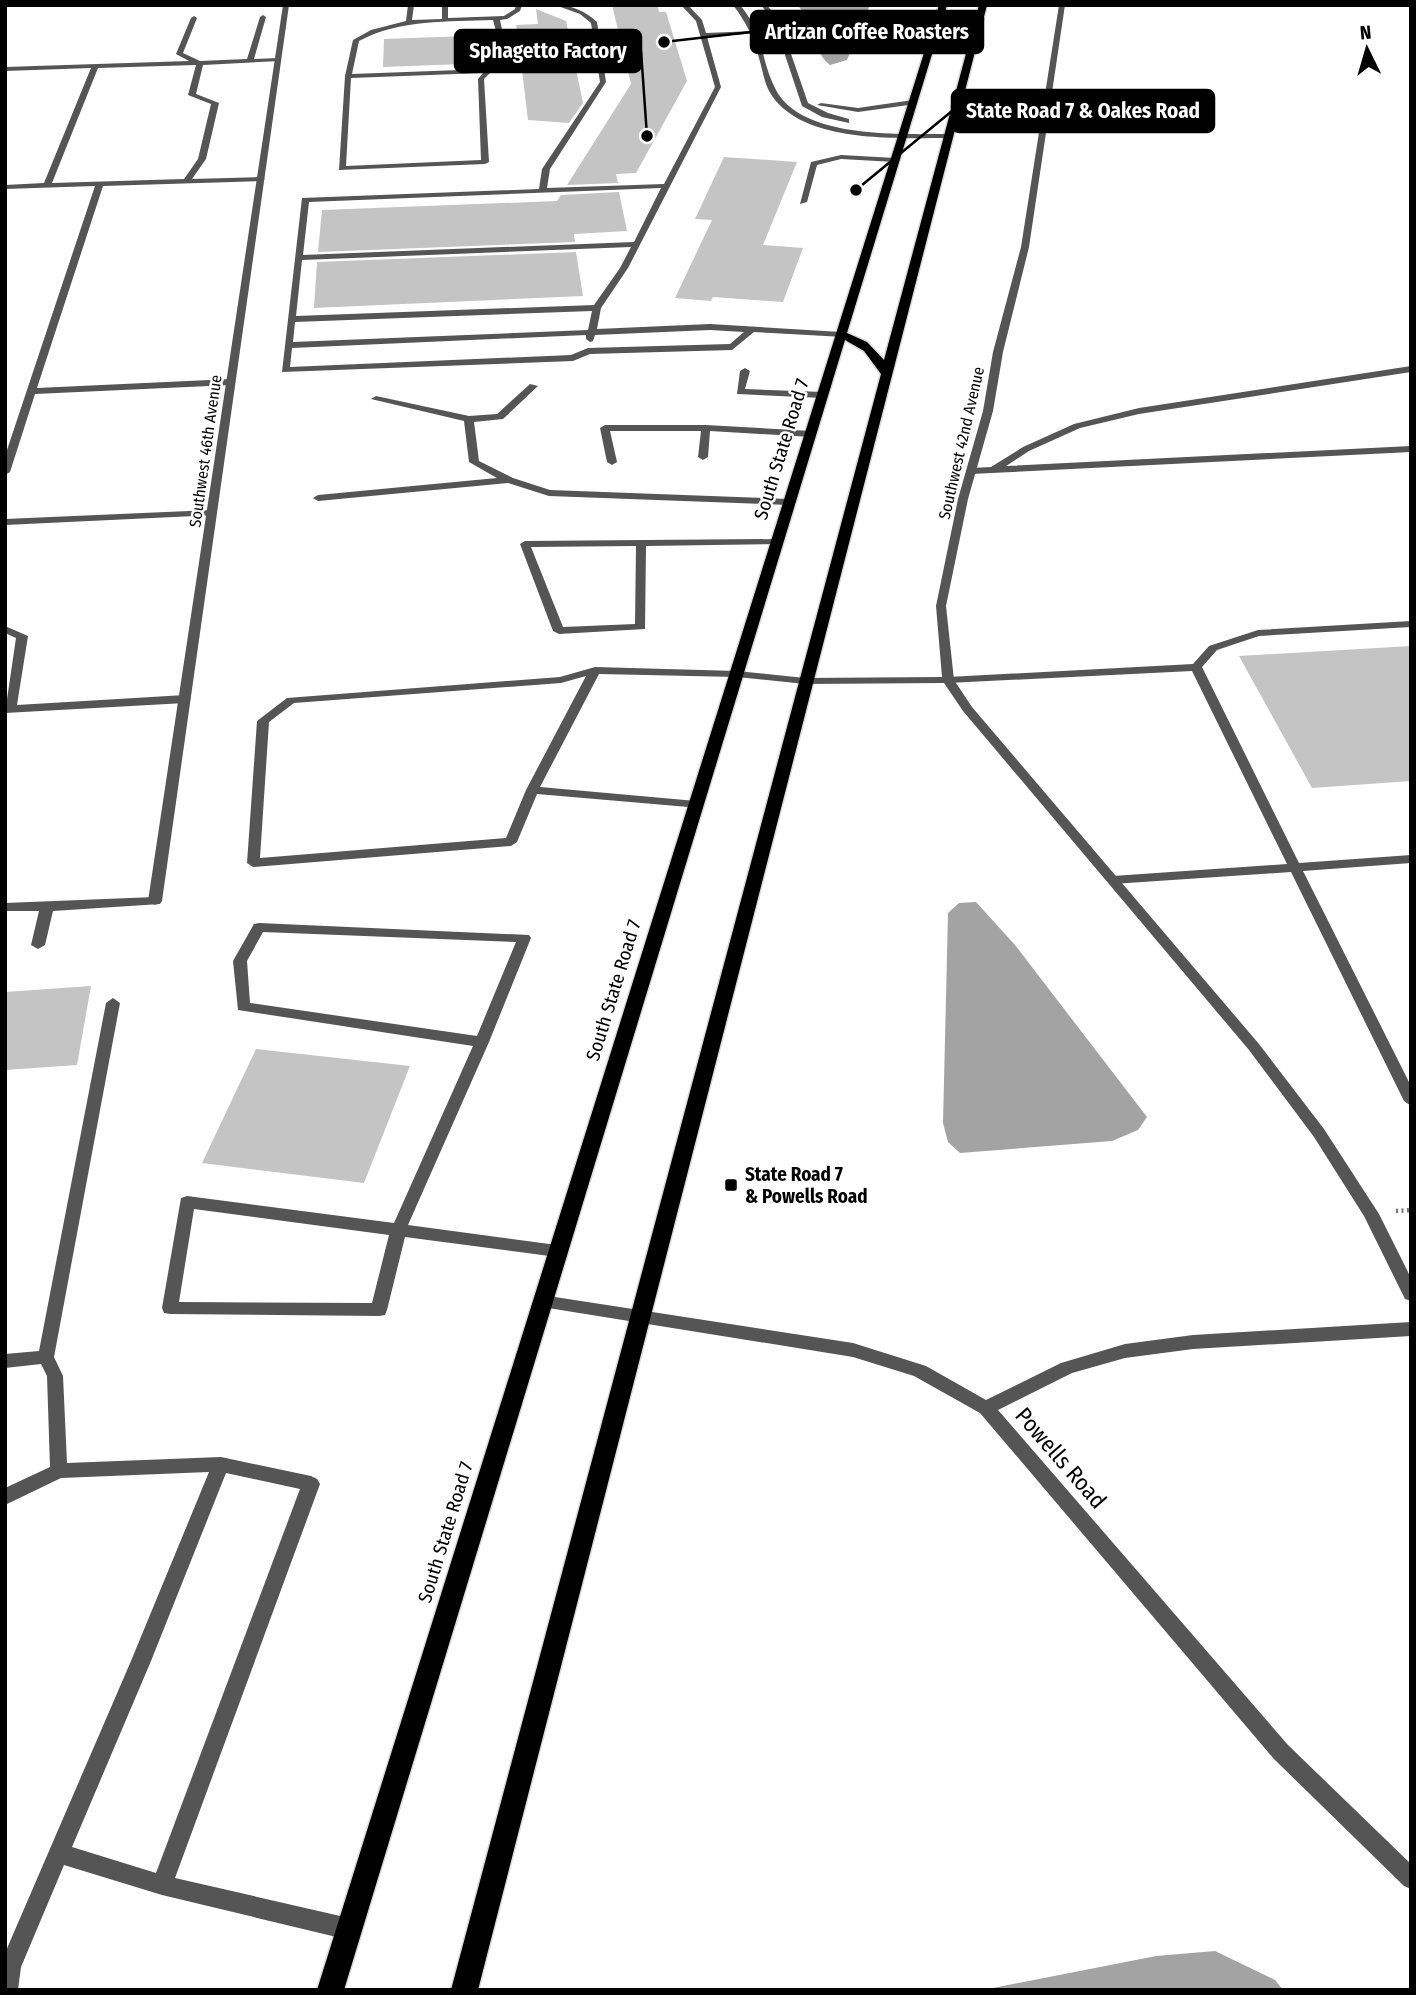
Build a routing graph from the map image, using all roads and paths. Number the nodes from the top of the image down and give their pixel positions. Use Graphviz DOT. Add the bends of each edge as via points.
graph roads {
  1 [pos="286,5"];
  2 [pos="411,5"];
  3 [pos="445,5"];
  4 [pos="519,5"];
  5 [pos="684,5"];
  6 [pos="736,5"];
  7 [pos="764,5"];
  8 [pos="943,5"];
  9 [pos="983,5"];
  10 [pos="1062,5"];
  11 [pos="560,6"];
  12 [pos="263,17"];
  13 [pos="194,18"];
  14 [pos="496,19"];
  15 [pos="445,20"];
  16 [pos="409,22"];
  17 [pos="755,33"];
  18 [pos="704,34"];
  19 [pos="784,44"];
  20 [pos="278,60"];
  21 [pos="250,61"];
  22 [pos="200,63"];
  23 [pos="95,66"];
  24 [pos="5,69"];
  25 [pos="490,71"];
  26 [pos="348,76"];
  27 [pos="801,96"];
  28 [pos="913,102"];
  29 [pos="903,133"];
  30 [pos="948,136"];
  31 [pos="895,160"];
  32 [pos="261,178"];
  33 [pos="186,181"];
  34 [pos="47,185"];
  35 [pos="99,185"];
  36 [pos="666,186"];
  37 [pos="5,187"];
  38 [pos="543,191"];
  39 [pos="803,202"];
  40 [pos="636,244"];
  41 [pos="299,258"];
  42 [pos="597,308"];
  43 [pos="292,319"];
  44 [pos="753,329"];
  45 [pos="592,332"];
  46 [pos="841,335"];
  47 [pos="434,339"];
  48 [pos="290,345"];
  49 [pos="588,351"];
  50 [pos="435,364"];
  51 [pos="1411,369"];
  52 [pos="745,371"];
  53 [pos="886,373"];
  54 [pos="231,382"];
  55 [pos="533,386"];
  56 [pos="32,391"];
  57 [pos="823,395"];
  58 [pos="376,399"];
  59 [pos="469,419"];
  60 [pos="706,428"];
  61 [pos="811,434"];
  62 [pos="1411,449"];
  63 [pos="704,457"];
  64 [pos="612,461"];
  65 [pos="993,470"];
  66 [pos="971,471"];
  67 [pos="5,472"];
  68 [pos="509,480"];
  69 [pos="318,498"];
  70 [pos="790,502"];
  71 [pos="212,513"];
  72 [pos="5,522"];
  73 [pos="778,542"];
  74 [pos="641,543"];
  75 [pos="1411,624"];
  76 [pos="5,629"];
  77 [pos="1196,667"];
  78 [pos="595,670"];
  79 [pos="737,674"];
  80 [pos="948,680"];
  81 [pos="805,681"];
  82 [pos="185,699"];
  83 [pos="8,709"];
  84 [pos="532,790"];
  85 [pos="696,805"];
  86 [pos="1411,859"];
  87 [pos="1294,866"];
  88 [pos="1113,880"];
  89 [pos="5,907"];
  90 [pos="47,907"];
  91 [pos="38,946"];
  92 [pos="113,1003"];
  93 [pos="482,1042"];
  94 [pos="1411,1101"];
  95 [pos="398,1231"];
  96 [pos="558,1251"];
  97 [pos="1411,1295"];
  98 [pos="542,1301"];
  99 [pos="638,1318"];
  100 [pos="1411,1329"];
  101 [pos="46,1357"];
  102 [pos="5,1361"];
  103 [pos="986,1408"];
  104 [pos="220,1464"];
  105 [pos="59,1471"];
  106 [pos="5,1497"];
  107 [pos="59,1853"];
  108 [pos="1411,1879"];
  109 [pos="162,1885"];
  110 [pos="349,1929"];
  111 [pos="6,1990"];
  112 [pos="330,1990"];
  113 [pos="464,1990"];
  1 -- 20 [label="street, Southwest 46th Avenue"];
  2 -- 16 [label="street"];
  3 -- 15 [label="street"];
  4 -- 14 [label="street" via="505,18"];
  5 -- 18 [label="street" via="699,20"];
  6 -- 17 [label="street" via="750,19"];
  7 -- 19 [label="street" via="777,22"];
  8 -- 28 [label="main road, South State Road 7"];
  9 -- 30 [label="main road"];
  10 -- 66 [label="street, Southwest 42nd Avenue" via="1025,247"];
  11 -- 38 [label="street" via="594,22 603,82 546,169"];
  12 -- 21 [label="street"];
  13 -- 22 [label="street" via="179,54"];
  14 -- 15 [label="street"];
  14 -- 25 [label="street" via="500,60"];
  15 -- 16 [label="street"];
  16 -- 26 [label="street" via="356,40"];
  17 -- 18 [label="street"];
  17 -- 19 [label="street"];
  17 -- 29 [label="street" via="777,102 793,114 852,131"];
  18 -- 36 [label="street" via="718,87"];
  19 -- 27 [label="street"];
  20 -- 21 [label="street"];
  20 -- 32 [label="street, Southwest 46th Avenue"];
  21 -- 22 [label="street"];
  22 -- 23 [label="street"];
  22 -- 33 [label="street" via="192,95 215,103 202,159"];
  23 -- 24 [label="street"];
  23 -- 34 [label="street"];
  25 -- 26 [label="street"];
  25 -- 26 [label="street" via="481,79 485,162 342,168"];
  27 -- 28 [label="street" via="843,109"];
  27 -- 29 [label="street" via="805,104 825,115"];
  28 -- 29 [label="main road, South State Road 7"];
  29 -- 30 [label="street"];
  29 -- 31 [label="main road, South State Road 7"];
  30 -- 53 [label="main road"];
  31 -- 39 [label="street" via="841,157 814,164"];
  31 -- 46 [label="main road, South State Road 7"];
  32 -- 33 [label="street"];
  32 -- 54 [label="street, Southwest 46th Avenue"];
  33 -- 35 [label="street"];
  34 -- 35 [label="street"];
  34 -- 37 [label="street"];
  35 -- 56 [label="street"];
  36 -- 38 [label="street"];
  36 -- 40 [label="street"];
  38 -- 41 [label="street" via="305,200"];
  40 -- 41 [label="street"];
  40 -- 42 [label="street"];
  41 -- 43 [label="street"];
  42 -- 43 [label="street"];
  42 -- 45 [label="street"];
  43 -- 48 [label="street"];
  44 -- 45 [label="street"];
  44 -- 46 [label="street"];
  44 -- 49 [label="street" via="732,347"];
  45 -- 47 [label="street"];
  45 -- 49 [label="street"];
  46 -- 53 [label="main road" via="869,348"];
  46 -- 57 [label="main road, South State Road 7"];
  47 -- 48 [label="street"];
  47 -- 50 [label="street"];
  48 -- 50 [label="street" via="285,370"];
  49 -- 50 [label="street" via="573,358"];
  51 -- 65 [label="street" via="1139,411 1077,426"];
  52 -- 57 [label="street" via="740,392"];
  53 -- 81 [label="main road"];
  54 -- 56 [label="street"];
  54 -- 71 [label="street, Southwest 46th Avenue"];
  55 -- 59 [label="street" via="500,417"];
  56 -- 67 [label="street"];
  57 -- 61 [label="main road, South State Road 7"];
  58 -- 59 [label="street"];
  59 -- 68 [label="street" via="474,462"];
  60 -- 61 [label="street"];
  60 -- 63 [label="street"];
  60 -- 64 [label="street" via="605,428"];
  61 -- 70 [label="main road, South State Road 7"];
  62 -- 65 [label="street"];
  65 -- 66 [label="street"];
  66 -- 80 [label="street, Southwest 42nd Avenue" via="941,606"];
  68 -- 69 [label="street"];
  68 -- 70 [label="street" via="549,493"];
  70 -- 73 [label="main road, South State Road 7"];
  71 -- 72 [label="street"];
  71 -- 82 [label="street, Southwest 46th Avenue"];
  73 -- 74 [label="street"];
  73 -- 79 [label="main road, South State Road 7"];
  74 -- 74 [label="street" via="525,544 559,631 641,627"];
  75 -- 77 [label="street" via="1258,633 1213,648"];
  76 -- 83 [label="street" via="22,636"];
  77 -- 80 [label="street"];
  77 -- 87 [label="street"];
  78 -- 79 [label="street"];
  78 -- 84 [label="street"];
  78 -- 84 [label="street" via="561,680 291,700 263,721 253,863 512,842"];
  79 -- 81 [label="street"];
  79 -- 85 [label="main road, South State Road 7"];
  80 -- 81 [label="street"];
  80 -- 88 [label="street" via="967,709"];
  81 -- 99 [label="main road"];
  82 -- 83 [label="street"];
  82 -- 90 [label="street, Southwest 46th Avenue" via="155,901"];
  84 -- 85 [label="street"];
  85 -- 96 [label="main road, South State Road 7"];
  86 -- 87 [label="street"];
  87 -- 88 [label="street"];
  87 -- 94 [label="street"];
  88 -- 97 [label="street" via="1254,1047 1319,1133 1371,1213"];
  89 -- 90 [label="street"];
  90 -- 91 [label="street"];
  92 -- 101 [label="street"];
  93 -- 93 [label="street" via="524,938 259,927 240,961 243,1007"];
  93 -- 95 [label="street"];
  95 -- 95 [label="street" via="187,1202 170,1308 379,1310"];
  95 -- 96 [label="street"];
  96 -- 98 [label="main road, South State Road 7"];
  98 -- 99 [label="street, Powells Road"];
  98 -- 110 [label="main road, South State Road 7"];
  99 -- 103 [label="street, Powells Road" via="853,1350 920,1371"];
  99 -- 113 [label="main road"];
  100 -- 103 [label="street" via="1193,1342 1125,1351 1067,1368"];
  101 -- 102 [label="street"];
  101 -- 105 [label="street" via="55,1376"];
  103 -- 108 [label="street, Powells Road" via="1281,1752"];
  104 -- 105 [label="street"];
  104 -- 107 [label="street"];
  104 -- 109 [label="street" via="311,1483"];
  105 -- 106 [label="street"];
  107 -- 109 [label="street"];
  107 -- 111 [label="street" via="10,1966"];
  109 -- 110 [label="street"];
  110 -- 112 [label="main road, South State Road 7"];
}
